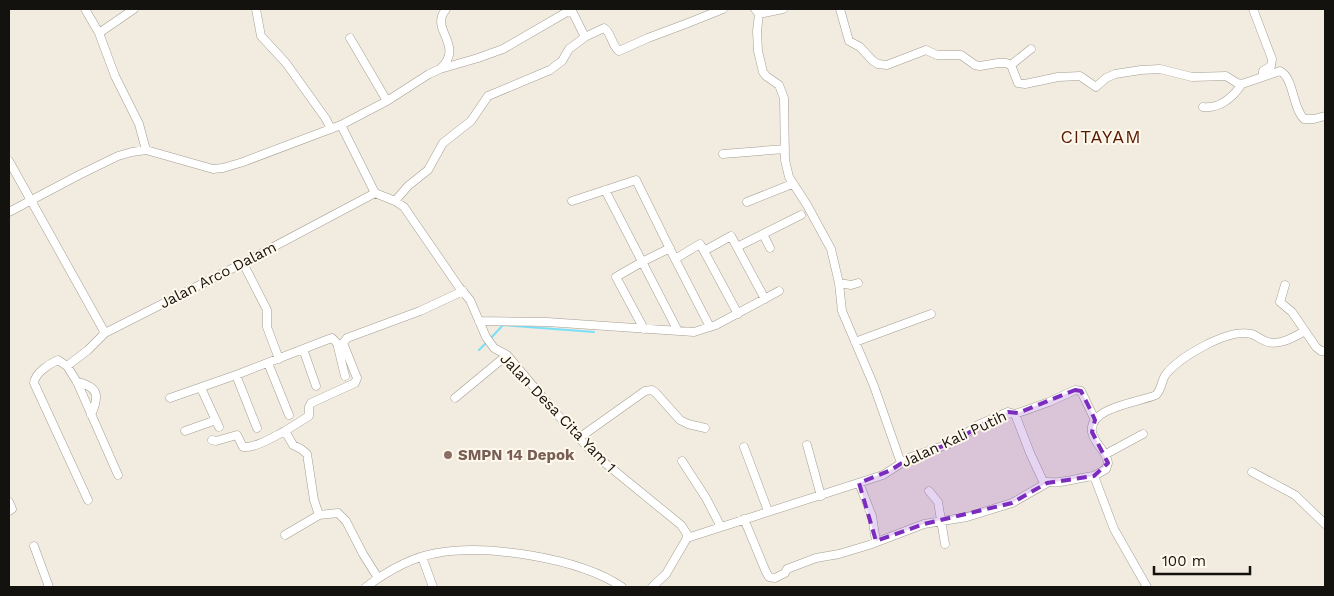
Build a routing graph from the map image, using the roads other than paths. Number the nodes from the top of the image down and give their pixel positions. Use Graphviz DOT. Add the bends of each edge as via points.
graph roads {
  1 [pos="85,9"];
  2 [pos="134,9"];
  3 [pos="256,9"];
  4 [pos="446,9"];
  5 [pos="572,9"];
  6 [pos="722,9"];
  7 [pos="783,9"];
  8 [pos="840,9"];
  9 [pos="1253,9"];
  10 [pos="757,12"];
  11 [pos="100,33"];
  12 [pos="585,37"];
  13 [pos="350,38"];
  14 [pos="1031,49"];
  15 [pos="1011,65"];
  16 [pos="440,69"];
  17 [pos="1262,76"];
  18 [pos="1242,84"];
  19 [pos="387,101"];
  20 [pos="1204,107"];
  21 [pos="1325,116"];
  22 [pos="336,127"];
  23 [pos="785,149"];
  24 [pos="146,150"];
  25 [pos="723,154"];
  26 [pos="9,160"];
  27 [pos="792,184"];
  28 [pos="605,190"];
  29 [pos="375,192"];
  30 [pos="31,200"];
  31 [pos="395,201"];
  32 [pos="572,201"];
  33 [pos="747,202"];
  34 [pos="9,212"];
  35 [pos="801,215"];
  36 [pos="763,234"];
  37 [pos="737,247"];
  38 [pos="670,248"];
  39 [pos="770,248"];
  40 [pos="704,251"];
  41 [pos="675,259"];
  42 [pos="642,262"];
  43 [pos="243,263"];
  44 [pos="839,283"];
  45 [pos="858,283"];
  46 [pos="1284,285"];
  47 [pos="463,291"];
  48 [pos="780,291"];
  49 [pos="764,299"];
  50 [pos="738,314"];
  51 [pos="931,314"];
  52 [pos="479,321"];
  53 [pos="710,327"];
  54 [pos="644,329"];
  55 [pos="678,331"];
  56 [pos="1305,331"];
  57 [pos="105,333"];
  58 [pos="855,342"];
  59 [pos="303,349"];
  60 [pos="1325,351"];
  61 [pos="507,355"];
  62 [pos="279,359"];
  63 [pos="268,363"];
  64 [pos="67,366"];
  65 [pos="236,376"];
  66 [pos="345,376"];
  67 [pos="77,382"];
  68 [pos="316,386"];
  69 [pos="201,388"];
  70 [pos="170,398"];
  71 [pos="455,398"];
  72 [pos="1015,414"];
  73 [pos="91,415"];
  74 [pos="289,415"];
  75 [pos="1095,420"];
  76 [pos="257,428"];
  77 [pos="705,428"];
  78 [pos="185,431"];
  79 [pos="285,431"];
  80 [pos="1143,434"];
  81 [pos="579,438"];
  82 [pos="212,440"];
  83 [pos="807,445"];
  84 [pos="744,448"];
  85 [pos="1106,454"];
  86 [pos="682,461"];
  87 [pos="901,463"];
  88 [pos="1252,472"];
  89 [pos="118,475"];
  90 [pos="1094,476"];
  91 [pos="1047,482"];
  92 [pos="859,483"];
  93 [pos="929,491"];
  94 [pos="822,496"];
  95 [pos="88,500"];
  96 [pos="9,502"];
  97 [pos="768,511"];
  98 [pos="9,512"];
  99 [pos="319,515"];
  100 [pos="744,519"];
  101 [pos="940,522"];
  102 [pos="1325,524"];
  103 [pos="721,527"];
  104 [pos="285,535"];
  105 [pos="687,538"];
  106 [pos="876,541"];
  107 [pos="945,544"];
  108 [pos="34,546"];
  109 [pos="422,557"];
  110 [pos="378,578"];
  111 [pos="616,586"];
  112 [pos="49,587"];
  113 [pos="366,587"];
  114 [pos="433,587"];
  115 [pos="652,587"];
  116 [pos="1147,587"];
  1 -- 11 [label="street"];
  2 -- 11 [label="street"];
  3 -- 22 [label="street" via="261,36 286,63 326,119"];
  4 -- 16 [label="street" via="442,22 449,55"];
  5 -- 12 [label="street"];
  5 -- 16 [label="street" via="503,48"];
  6 -- 12 [label="street" via="619,51 604,28"];
  7 -- 10 [label="street"];
  8 -- 15 [label="street" via="850,41 878,64 887,65 926,50 938,56 961,55 980,66"];
  9 -- 17 [label="street" via="1272,59 1271,66 1263,71"];
  10 -- 23 [label="street" via="758,51 763,72 779,84 784,98"];
  11 -- 24 [label="street" via="139,124"];
  12 -- 31 [label="street" via="550,70 488,96 471,121 443,143 428,170"];
  13 -- 19 [label="street"];
  14 -- 15 [label="street"];
  15 -- 18 [label="street" via="1016,80 1024,84 1080,76 1096,86 1115,74 1160,69 1192,77 1226,76"];
  16 -- 19 [label="street"];
  17 -- 18 [label="street"];
  17 -- 21 [label="street" via="1280,71 1285,74 1295,105 1304,120"];
  18 -- 20 [label="street" via="1230,99 1212,108"];
  19 -- 22 [label="street"];
  22 -- 24 [label="street" via="218,169 192,165"];
  22 -- 29 [label="street"];
  23 -- 25 [label="street"];
  23 -- 27 [label="street"];
  24 -- 30 [label="street" via="118,156"];
  26 -- 30 [label="street"];
  27 -- 33 [label="street"];
  27 -- 44 [label="street" via="831,248"];
  28 -- 32 [label="street"];
  28 -- 38 [label="street" via="636,180"];
  28 -- 42 [label="street"];
  29 -- 31 [label="street"];
  29 -- 43 [label="street, Jalan Arco Dalam"];
  30 -- 34 [label="street"];
  30 -- 57 [label="street"];
  31 -- 47 [label="street" via="404,207"];
  35 -- 36 [label="street"];
  36 -- 37 [label="street"];
  36 -- 39 [label="street"];
  37 -- 40 [label="street" via="730,236"];
  37 -- 49 [label="street"];
  38 -- 41 [label="street"];
  38 -- 42 [label="street"];
  40 -- 41 [label="street" via="700,244"];
  40 -- 50 [label="street"];
  41 -- 53 [label="street"];
  42 -- 54 [label="street" via="616,277"];
  42 -- 55 [label="street"];
  43 -- 57 [label="street, Jalan Arco Dalam"];
  43 -- 62 [label="street" via="267,310 267,327"];
  44 -- 45 [label="street"];
  44 -- 58 [label="street" via="842,311"];
  46 -- 56 [label="street" via="1280,302 1290,309"];
  47 -- 52 [label="street"];
  47 -- 79 [label="street" via="344,340 357,378 355,383 311,403 309,416"];
  48 -- 49 [label="street"];
  49 -- 50 [label="street"];
  50 -- 53 [label="street"];
  51 -- 58 [label="street"];
  52 -- 54 [label="street"];
  52 -- 61 [label="street, Jalan Desa Cita Yam 1" via="494,348"];
  53 -- 55 [label="street" via="694,332"];
  54 -- 55 [label="street"];
  56 -- 60 [label="street" via="1316,347"];
  56 -- 75 [label="street" via="1275,343 1251,334 1215,341 1175,364 1164,376 1156,395 1110,409"];
  57 -- 64 [label="street, Jalan Arco Dalam"];
  58 -- 87 [label="street"];
  59 -- 62 [label="street"];
  59 -- 66 [label="street" via="332,338 337,343"];
  59 -- 68 [label="street"];
  61 -- 71 [label="street"];
  61 -- 81 [label="street, Jalan Desa Cita Yam 1"];
  62 -- 63 [label="street"];
  63 -- 65 [label="street"];
  63 -- 74 [label="street"];
  64 -- 67 [label="street"];
  64 -- 95 [label="street" via="58,360 37,375 34,382"];
  65 -- 69 [label="street"];
  65 -- 76 [label="street"];
  67 -- 73 [label="street"];
  67 -- 73 [label="street" via="95,391 98,399"];
  69 -- 70 [label="street"];
  69 -- 78 [label="street" via="217,423"];
  72 -- 75 [label="street" via="1078,390"];
  72 -- 87 [label="street, Jalan Kali Putih" via="1008,412 990,418 952,443 910,456"];
  72 -- 91 [label="street, Jalan Kali Putih" via="1038,473"];
  73 -- 89 [label="street"];
  75 -- 85 [label="street" via="1092,432"];
  77 -- 81 [label="street" via="680,420 652,390 645,391"];
  79 -- 82 [label="street" via="246,447 238,435"];
  79 -- 99 [label="street" via="294,445 307,454"];
  80 -- 85 [label="street"];
  81 -- 105 [label="street, Jalan Desa Cita Yam 1" via="681,525"];
  83 -- 94 [label="street"];
  84 -- 97 [label="street"];
  85 -- 90 [label="street" via="1106,469"];
  86 -- 103 [label="street"];
  87 -- 92 [label="street, Jalan Kali Putih" via="883,475"];
  88 -- 102 [label="street" via="1295,494"];
  90 -- 91 [label="street"];
  90 -- 116 [label="street" via="1114,528"];
  91 -- 101 [label="street" via="1012,503"];
  92 -- 94 [label="street, Jalan Kali Putih"];
  92 -- 106 [label="street" via="872,516"];
  93 -- 101 [label="street" via="938,502"];
  94 -- 97 [label="street, Jalan Kali Putih"];
  96 -- 98 [label="street" via="12,509"];
  97 -- 100 [label="street, Jalan Kali Putih"];
  99 -- 104 [label="street"];
  99 -- 110 [label="street" via="338,513 344,518"];
  100 -- 103 [label="street, Jalan Kali Putih"];
  100 -- 106 [label="street" via="766,572 772,578 816,558"];
  101 -- 106 [label="street" via="924,524"];
  101 -- 107 [label="street"];
  103 -- 105 [label="street, Jalan Kali Putih"];
  105 -- 115 [label="street" via="666,574"];
  108 -- 112 [label="street"];
  109 -- 110 [label="street"];
  109 -- 111 [label="street" via="465,550 524,554 599,574"];
  109 -- 114 [label="street"];
  110 -- 113 [label="street"];
}
